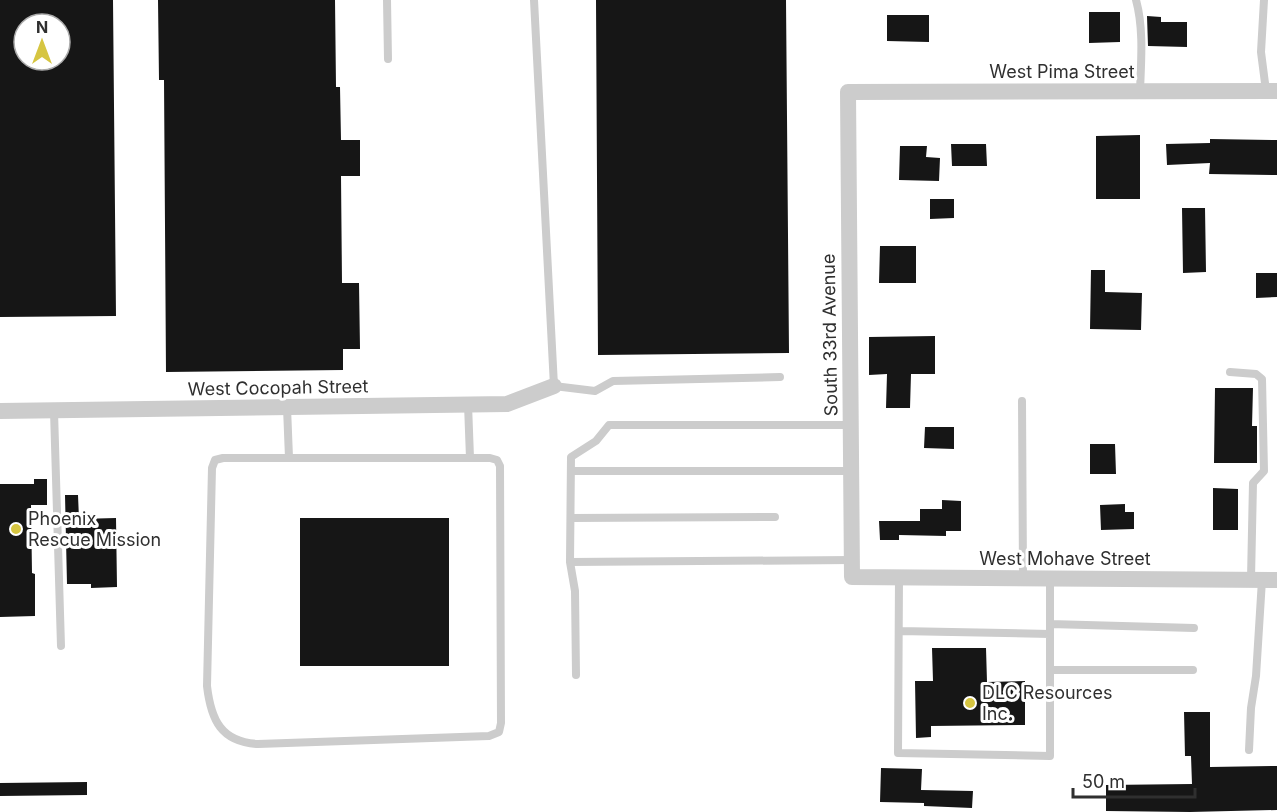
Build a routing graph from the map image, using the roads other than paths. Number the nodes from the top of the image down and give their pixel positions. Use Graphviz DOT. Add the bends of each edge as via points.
graph roads {
  1 [pos="387,0"];
  2 [pos="534,0"];
  3 [pos="1136,0"];
  4 [pos="1264,0"];
  5 [pos="388,59"];
  6 [pos="1140,91"];
  7 [pos="1271,91"];
  8 [pos="848,92"];
  9 [pos="1230,372"];
  10 [pos="780,377"];
  11 [pos="554,386"];
  12 [pos="1022,401"];
  13 [pos="468,404"];
  14 [pos="287,407"];
  15 [pos="0,411"];
  16 [pos="54,411"];
  17 [pos="851,425"];
  18 [pos="289,458"];
  19 [pos="470,458"];
  20 [pos="571,471"];
  21 [pos="850,471"];
  22 [pos="775,517"];
  23 [pos="571,518"];
  24 [pos="852,560"];
  25 [pos="570,562"];
  26 [pos="852,577"];
  27 [pos="899,577"];
  28 [pos="1023,578"];
  29 [pos="1050,578"];
  30 [pos="1263,580"];
  31 [pos="1050,624"];
  32 [pos="1194,628"];
  33 [pos="899,632"];
  34 [pos="1050,634"];
  35 [pos="61,646"];
  36 [pos="1050,670"];
  37 [pos="1193,670"];
  38 [pos="576,675"];
  39 [pos="1249,750"];
  1 -- 5 [label="lane"];
  2 -- 11 [label="lane"];
  3 -- 6 [label="lane"];
  4 -- 7 [label="lane" via="1261,52"];
  6 -- 7 [label="street, West Pima Street"];
  6 -- 8 [label="street, West Pima Street"];
  8 -- 17 [label="street, South 33rd Avenue"];
  9 -- 30 [label="lane" via="1256,374 1262,379 1264,471 1253,483"];
  10 -- 11 [label="lane" via="612,381 595,391"];
  11 -- 13 [label="street, West Cocopah Street" via="507,404"];
  12 -- 28 [label="lane"];
  13 -- 14 [label="street, West Cocopah Street"];
  13 -- 19 [label="lane"];
  14 -- 16 [label="street, West Cocopah Street"];
  14 -- 18 [label="lane"];
  15 -- 16 [label="street, West Cocopah Street"];
  16 -- 35 [label="lane"];
  17 -- 20 [label="lane" via="609,425 596,441 571,457"];
  17 -- 21 [label="street, South 33rd Avenue"];
  18 -- 19 [label="lane"];
  18 -- 19 [label="lane" via="223,458 215,460 212,468 208,692 213,712 226,735 249,744 499,732 501,466 493,458"];
  20 -- 21 [label="lane"];
  20 -- 23 [label="lane"];
  21 -- 24 [label="street, South 33rd Avenue"];
  22 -- 23 [label="lane"];
  23 -- 25 [label="lane"];
  24 -- 25 [label="lane"];
  24 -- 26 [label="street, South 33rd Avenue"];
  25 -- 38 [label="lane" via="575,591"];
  26 -- 27 [label="street, West Mohave Street"];
  27 -- 28 [label="street, West Mohave Street"];
  27 -- 33 [label="lane"];
  28 -- 29 [label="street, West Mohave Street"];
  29 -- 30 [label="street, West Mohave Street"];
  29 -- 31 [label="lane"];
  30 -- 39 [label="lane"];
  31 -- 32 [label="lane"];
  31 -- 34 [label="lane"];
  33 -- 34 [label="lane"];
  33 -- 36 [label="lane" via="898,753 1050,756"];
  34 -- 36 [label="lane"];
  36 -- 37 [label="lane"];
}
